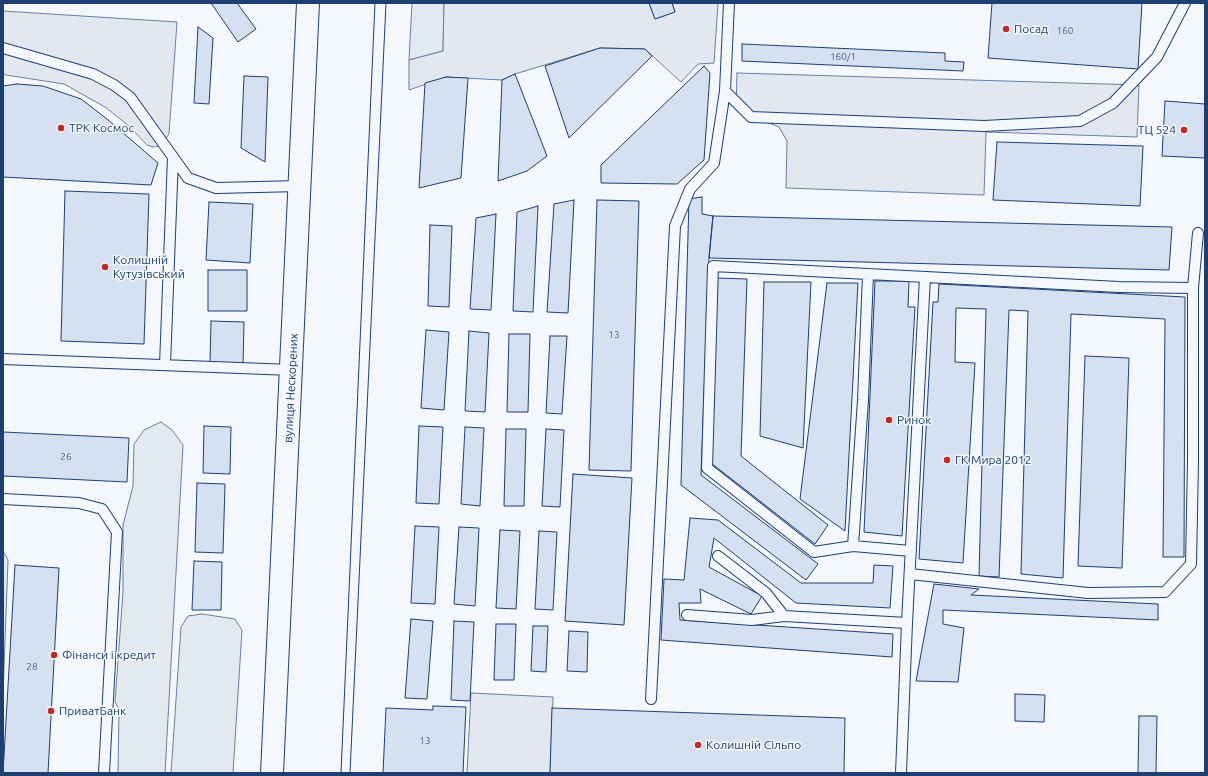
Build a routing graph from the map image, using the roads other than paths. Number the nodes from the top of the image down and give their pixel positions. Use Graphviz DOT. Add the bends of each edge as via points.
graph roads {
  1 [pos="308,3"];
  2 [pos="729,3"];
  3 [pos="1185,3"];
  4 [pos="3,48"];
  5 [pos="726,91"];
  6 [pos="173,157"];
  7 [pos="300,186"];
  8 [pos="1198,233"];
  9 [pos="868,274"];
  10 [pos="925,278"];
  11 [pos="1193,288"];
  12 [pos="3,359"];
  13 [pos="165,365"];
  14 [pos="292,370"];
  15 [pos="3,499"];
  16 [pos="853,546"];
  17 [pos="911,551"];
  18 [pos="718,556"];
  19 [pos="910,574"];
  20 [pos="687,615"];
  21 [pos="784,616"];
  22 [pos="907,623"];
  23 [pos="651,699"];
  24 [pos="104,773"];
  25 [pos="272,773"];
  26 [pos="901,773"];
  1 -- 7 [label="main road, вулиця Нескорених"];
  2 -- 5 [label="lane"];
  3 -- 5 [label="lane" via="1157,57 1113,103 1080,121 984,126 751,117"];
  4 -- 6 [label="lane" via="93,74 114,84 130,97"];
  5 -- 23 [label="lane" via="714,163 690,189 675,226"];
  6 -- 7 [label="lane" via="188,178 216,188"];
  6 -- 13 [label="lane"];
  7 -- 14 [label="main road, вулиця Нескорених"];
  8 -- 11 [label="lane"];
  9 -- 10 [label="lane"];
  9 -- 16 [label="lane"];
  9 -- 16 [label="lane" via="713,266 706,468 814,552"];
  10 -- 11 [label="lane"];
  10 -- 17 [label="lane"];
  11 -- 19 [label="lane" via="1194,462 1191,564 1165,592 1088,593"];
  12 -- 13 [label="lane"];
  13 -- 14 [label="lane"];
  14 -- 25 [label="main road, вулиця Нескорених"];
  15 -- 24 [label="lane" via="79,503 102,509 117,532"];
  16 -- 17 [label="lane"];
  17 -- 19 [label="lane"];
  18 -- 21 [label="lane" via="766,593"];
  19 -- 22 [label="lane"];
  20 -- 21 [label="lane" via="752,620"];
  21 -- 22 [label="lane"];
  22 -- 26 [label="lane"];
}
